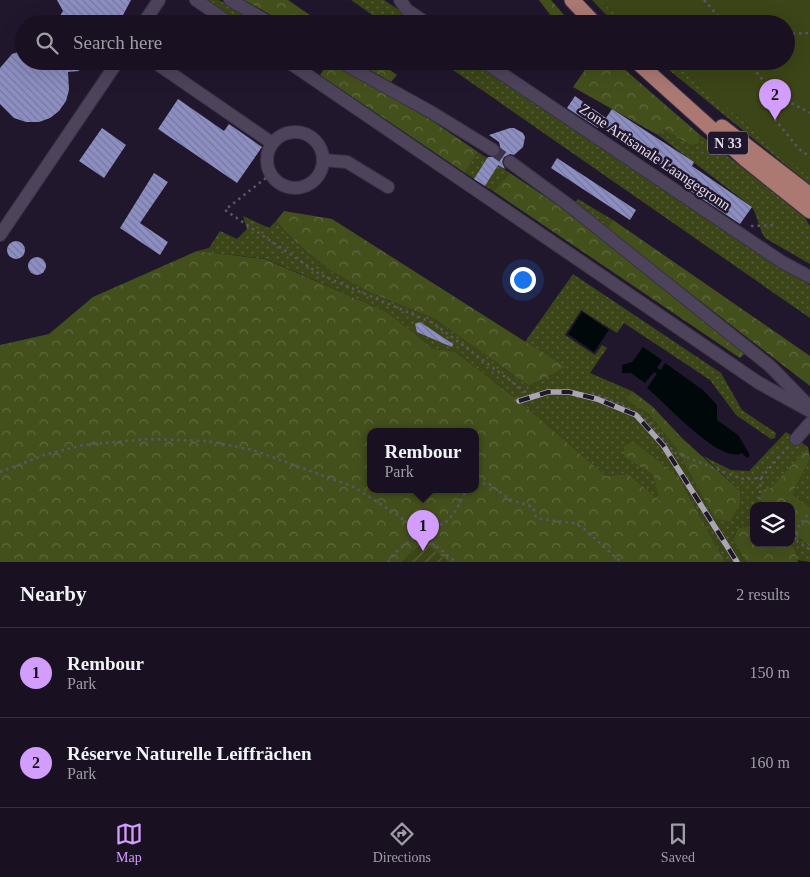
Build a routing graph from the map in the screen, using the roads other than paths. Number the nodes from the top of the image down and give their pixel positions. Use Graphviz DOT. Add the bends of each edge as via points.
graph roads {
  1 [pos="159,0"];
  2 [pos="196,0"];
  3 [pos="230,0"];
  4 [pos="400,0"];
  5 [pos="572,0"];
  6 [pos="149,15"];
  7 [pos="218,15"];
  8 [pos="256,15"];
  9 [pos="414,15"];
  10 [pos="586,15"];
  11 [pos="112,70"];
  12 [pos="166,70"];
  13 [pos="300,70"];
  14 [pos="355,70"];
  15 [pos="496,70"];
  16 [pos="648,72"];
  17 [pos="272,143"];
  18 [pos="493,150"];
  19 [pos="323,160"];
  20 [pos="510,162"];
  21 [pos="388,187"];
  22 [pos="810,195"];
  23 [pos="810,211"];
  24 [pos="0,235"];
  25 [pos="810,277"];
  26 [pos="810,409"];
  27 [pos="810,423"];
  28 [pos="796,439"];
  1 -- 6 [label="lane"];
  2 -- 7 [label="lane"];
  3 -- 8 [label="lane"];
  4 -- 9 [label="lane"];
  5 -- 10 [label="main road"];
  11 -- 24 [label="lane"];
  12 -- 17 [label="lane"];
  13 -- 26 [label="lane" via="759,383"];
  14 -- 18 [label="lane"];
  15 -- 25 [label="lane, Zone Artisanale Laangegronn" via="782,262"];
  16 -- 22 [label="main road, N 33"];
  16 -- 23 [label="main road, N 33"];
  17 -- 19 [label="lane" via="292,131 304,133 321,148"];
  17 -- 19 [label="lane" via="267,153 267,164 279,183 290,188 302,187 313,181"];
  19 -- 21 [label="lane" via="346,162"];
  20 -- 26 [label="lane" via="770,366"];
  27 -- 28 [label="lane"];
}
